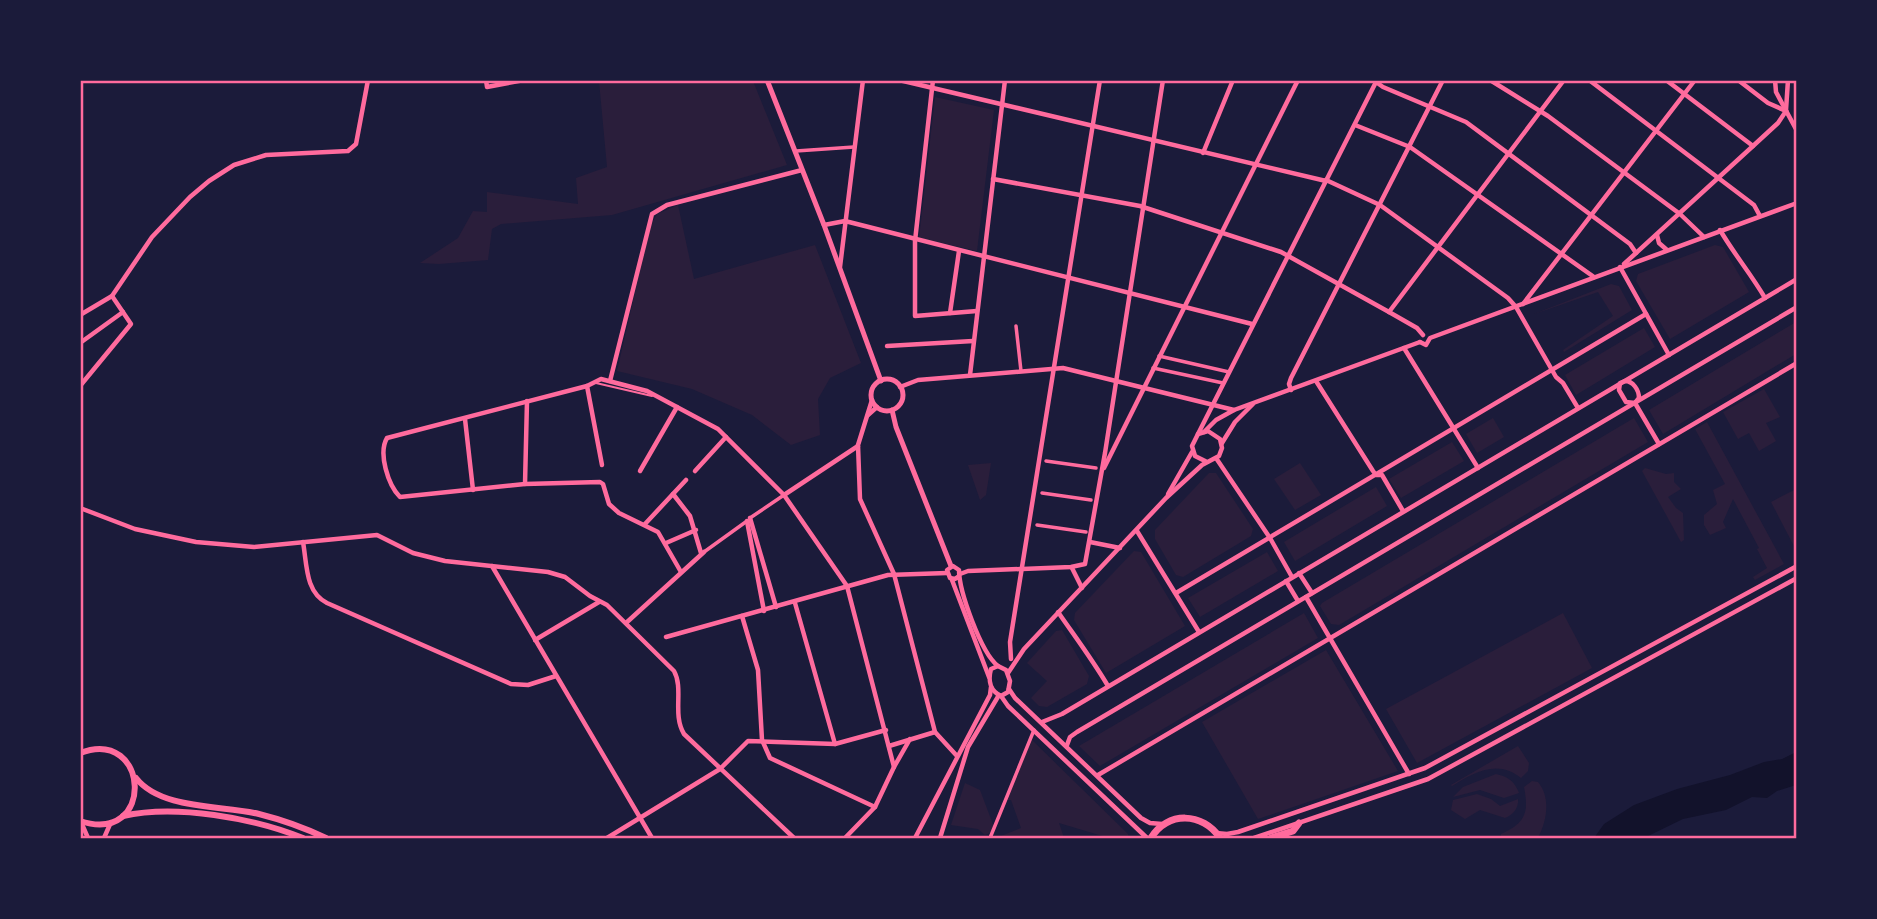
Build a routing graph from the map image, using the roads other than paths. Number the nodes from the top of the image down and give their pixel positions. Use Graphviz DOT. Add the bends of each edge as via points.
graph roads {
  1 [pos="368,80"];
  2 [pos="524,80"];
  3 [pos="767,80"];
  4 [pos="863,80"];
  5 [pos="899,80"];
  6 [pos="933,80"];
  7 [pos="1005,80"];
  8 [pos="1100,80"];
  9 [pos="1163,80"];
  10 [pos="1233,80"];
  11 [pos="1298,80"];
  12 [pos="1443,80"];
  13 [pos="1490,80"];
  14 [pos="1564,80"];
  15 [pos="1589,80"];
  16 [pos="1667,80"];
  17 [pos="1695,80"];
  18 [pos="1738,80"];
  19 [pos="1775,80"];
  20 [pos="1788,80"];
  21 [pos="1376,81"];
  22 [pos="486,84"];
  23 [pos="932,88"];
  24 [pos="1685,94"];
  25 [pos="1003,105"];
  26 [pos="1430,106"];
  27 [pos="1541,111"];
  28 [pos="1786,111"];
  29 [pos="1355,125"];
  30 [pos="1093,126"];
  31 [pos="1656,131"];
  32 [pos="1797,131"];
  33 [pos="1154,141"];
  34 [pos="1753,146"];
  35 [pos="853,147"];
  36 [pos="1410,147"];
  37 [pos="794,151"];
  38 [pos="1203,153"];
  39 [pos="1509,153"];
  40 [pos="1256,166"];
  41 [pos="802,170"];
  42 [pos="1624,173"];
  43 [pos="993,179"];
  44 [pos="1718,179"];
  45 [pos="1326,181"];
  46 [pos="1477,195"];
  47 [pos="1081,196"];
  48 [pos="1797,202"];
  49 [pos="1380,205"];
  50 [pos="1144,207"];
  51 [pos="1680,214"];
  52 [pos="1591,215"];
  53 [pos="1760,216"];
  54 [pos="845,221"];
  55 [pos="824,225"];
  56 [pos="1720,230"];
  57 [pos="1222,233"];
  58 [pos="1656,235"];
  59 [pos="1704,237"];
  60 [pos="915,240"];
  61 [pos="1438,247"];
  62 [pos="1667,250"];
  63 [pos="959,251"];
  64 [pos="1636,253"];
  65 [pos="1561,254"];
  66 [pos="1288,255"];
  67 [pos="984,257"];
  68 [pos="1620,267"];
  69 [pos="840,271"];
  70 [pos="1069,278"];
  71 [pos="1595,278"];
  72 [pos="1797,279"];
  73 [pos="1339,284"];
  74 [pos="1129,293"];
  75 [pos="112,296"];
  76 [pos="1765,298"];
  77 [pos="1522,305"];
  78 [pos="1184,307"];
  79 [pos="1516,307"];
  80 [pos="1797,307"];
  81 [pos="977,312"];
  82 [pos="1389,312"];
  83 [pos="123,313"];
  84 [pos="950,313"];
  85 [pos="1646,314"];
  86 [pos="80,315"];
  87 [pos="1252,324"];
  88 [pos="1016,326"];
  89 [pos="1423,335"];
  90 [pos="1430,338"];
  91 [pos="973,341"];
  92 [pos="1420,342"];
  93 [pos="80,343"];
  94 [pos="887,346"];
  95 [pos="1404,348"];
  96 [pos="1669,355"];
  97 [pos="1159,356"];
  98 [pos="1191,363"];
  99 [pos="1797,363"];
  100 [pos="1055,367"];
  101 [pos="1153,368"];
  102 [pos="1021,370"];
  103 [pos="1552,370"];
  104 [pos="1229,372"];
  105 [pos="970,375"];
  106 [pos="1188,376"];
  107 [pos="610,380"];
  108 [pos="881,381"];
  109 [pos="1115,381"];
  110 [pos="1316,381"];
  111 [pos="1622,382"];
  112 [pos="1223,383"];
  113 [pos="590,384"];
  114 [pos="80,386"];
  115 [pos="900,387"];
  116 [pos="1143,388"];
  117 [pos="1291,390"];
  118 [pos="663,398"];
  119 [pos="872,400"];
  120 [pos="527,401"];
  121 [pos="1635,403"];
  122 [pos="1254,404"];
  123 [pos="1213,405"];
  124 [pos="677,407"];
  125 [pos="877,407"];
  126 [pos="1578,408"];
  127 [pos="892,410"];
  128 [pos="1234,410"];
  129 [pos="868,416"];
  130 [pos="465,419"];
  131 [pos="1454,427"];
  132 [pos="1201,433"];
  133 [pos="726,437"];
  134 [pos="1222,443"];
  135 [pos="1659,444"];
  136 [pos="858,445"];
  137 [pos="1192,452"];
  138 [pos="1216,458"];
  139 [pos="1046,461"];
  140 [pos="1207,462"];
  141 [pos="602,465"];
  142 [pos="1096,468"];
  143 [pos="1478,468"];
  144 [pos="640,471"];
  145 [pos="695,471"];
  146 [pos="1101,475"];
  147 [pos="1376,475"];
  148 [pos="686,480"];
  149 [pos="525,484"];
  150 [pos="473,490"];
  151 [pos="1042,493"];
  152 [pos="673,494"];
  153 [pos="784,495"];
  154 [pos="1166,498"];
  155 [pos="1091,500"];
  156 [pos="80,508"];
  157 [pos="1403,512"];
  158 [pos="748,520"];
  159 [pos="645,524"];
  160 [pos="1037,525"];
  161 [pos="696,530"];
  162 [pos="1137,531"];
  163 [pos="1086,532"];
  164 [pos="1270,538"];
  165 [pos="303,542"];
  166 [pos="1090,542"];
  167 [pos="666,543"];
  168 [pos="1121,548"];
  169 [pos="703,553"];
  170 [pos="492,566"];
  171 [pos="951,566"];
  172 [pos="1797,566"];
  173 [pos="1071,567"];
  174 [pos="1023,569"];
  175 [pos="681,572"];
  176 [pos="947,573"];
  177 [pos="1299,573"];
  178 [pos="894,574"];
  179 [pos="959,575"];
  180 [pos="1292,577"];
  181 [pos="1797,578"];
  182 [pos="952,579"];
  183 [pos="1286,581"];
  184 [pos="847,586"];
  185 [pos="1082,588"];
  186 [pos="1176,593"];
  187 [pos="1312,593"];
  188 [pos="1306,597"];
  189 [pos="600,601"];
  190 [pos="1298,601"];
  191 [pos="794,603"];
  192 [pos="776,607"];
  193 [pos="764,611"];
  194 [pos="1058,612"];
  195 [pos="742,616"];
  196 [pos="626,623"];
  197 [pos="1199,632"];
  198 [pos="666,637"];
  199 [pos="1329,638"];
  200 [pos="535,639"];
  201 [pos="1021,652"];
  202 [pos="1011,659"];
  203 [pos="999,666"];
  204 [pos="1008,673"];
  205 [pos="556,676"];
  206 [pos="989,677"];
  207 [pos="1108,686"];
  208 [pos="991,687"];
  209 [pos="1009,689"];
  210 [pos="1000,696"];
  211 [pos="1042,722"];
  212 [pos="886,730"];
  213 [pos="1034,730"];
  214 [pos="935,732"];
  215 [pos="910,739"];
  216 [pos="762,740"];
  217 [pos="835,744"];
  218 [pos="1067,745"];
  219 [pos="889,746"];
  220 [pos="80,751"];
  221 [pos="957,756"];
  222 [pos="894,767"];
  223 [pos="720,769"];
  224 [pos="1409,774"];
  225 [pos="1098,775"];
  226 [pos="136,778"];
  227 [pos="875,807"];
  228 [pos="123,816"];
  229 [pos="640,818"];
  230 [pos="80,821"];
  231 [pos="111,822"];
  232 [pos="1299,823"];
  233 [pos="1163,824"];
  234 [pos="1218,836"];
  235 [pos="88,838"];
  236 [pos="104,838"];
  237 [pos="303,838"];
  238 [pos="326,838"];
  239 [pos="607,838"];
  240 [pos="652,838"];
  241 [pos="794,838"];
  242 [pos="845,838"];
  243 [pos="915,838"];
  244 [pos="940,838"];
  245 [pos="990,838"];
  246 [pos="1149,838"];
  247 [pos="1254,838"];
  248 [pos="1271,838"];
  1 -- 75 [label="street" via="356,144 348,151 265,155 234,165 190,197 152,237"];
  2 -- 22 [label="street"];
  3 -- 37 [label="street"];
  4 -- 35 [label="street"];
  5 -- 23 [label="street"];
  6 -- 23 [label="street"];
  7 -- 25 [label="street"];
  8 -- 30 [label="street"];
  9 -- 33 [label="street"];
  10 -- 38 [label="street"];
  11 -- 40 [label="street"];
  12 -- 26 [label="street"];
  13 -- 27 [label="street"];
  14 -- 27 [label="street"];
  15 -- 31 [label="street"];
  16 -- 24 [label="street"];
  17 -- 24 [label="street"];
  18 -- 28 [label="street"];
  19 -- 28 [label="street"];
  20 -- 28 [label="street"];
  21 -- 26 [label="street"];
  21 -- 29 [label="street"];
  23 -- 25 [label="street"];
  23 -- 60 [label="street"];
  24 -- 31 [label="street"];
  24 -- 34 [label="street"];
  25 -- 30 [label="street"];
  25 -- 43 [label="street"];
  26 -- 36 [label="street"];
  26 -- 39 [label="street" via="1466,122"];
  27 -- 39 [label="street"];
  27 -- 42 [label="street"];
  28 -- 32 [label="street"];
  28 -- 34 [label="street"];
  29 -- 36 [label="street"];
  29 -- 45 [label="street"];
  30 -- 33 [label="street"];
  30 -- 47 [label="street"];
  31 -- 42 [label="street"];
  31 -- 44 [label="street"];
  33 -- 38 [label="street"];
  33 -- 50 [label="street"];
  34 -- 44 [label="street"];
  35 -- 37 [label="street"];
  35 -- 54 [label="street"];
  36 -- 46 [label="street"];
  36 -- 49 [label="street"];
  37 -- 41 [label="street"];
  38 -- 40 [label="street"];
  39 -- 46 [label="street"];
  39 -- 52 [label="street"];
  40 -- 45 [label="street"];
  40 -- 57 [label="street"];
  41 -- 55 [label="street"];
  41 -- 107 [label="street" via="667,205 652,214"];
  42 -- 51 [label="street"];
  42 -- 52 [label="street"];
  43 -- 47 [label="street"];
  43 -- 67 [label="street"];
  44 -- 51 [label="street"];
  44 -- 53 [label="street" via="1754,205"];
  45 -- 49 [label="street"];
  45 -- 66 [label="street"];
  46 -- 61 [label="street"];
  46 -- 65 [label="street"];
  47 -- 50 [label="street"];
  47 -- 70 [label="street"];
  48 -- 53 [label="street"];
  49 -- 61 [label="street"];
  49 -- 73 [label="street"];
  50 -- 57 [label="street"];
  50 -- 74 [label="street"];
  51 -- 58 [label="street"];
  51 -- 59 [label="street"];
  52 -- 64 [label="street"];
  52 -- 65 [label="street"];
  53 -- 56 [label="street"];
  54 -- 55 [label="street"];
  54 -- 60 [label="street"];
  54 -- 69 [label="street"];
  55 -- 69 [label="street"];
  56 -- 59 [label="street"];
  56 -- 76 [label="street"];
  57 -- 66 [label="street"];
  57 -- 78 [label="street"];
  58 -- 62 [label="street"];
  58 -- 64 [label="street"];
  59 -- 62 [label="street"];
  60 -- 63 [label="street"];
  60 -- 84 [label="street" via="915,316"];
  61 -- 79 [label="street"];
  61 -- 82 [label="street"];
  62 -- 68 [label="street"];
  63 -- 67 [label="street"];
  63 -- 84 [label="street"];
  64 -- 68 [label="street"];
  65 -- 71 [label="street"];
  65 -- 77 [label="street"];
  66 -- 73 [label="street"];
  66 -- 87 [label="street"];
  67 -- 70 [label="street"];
  67 -- 81 [label="street"];
  68 -- 71 [label="street"];
  68 -- 85 [label="street"];
  69 -- 108 [label="street"];
  70 -- 74 [label="street"];
  70 -- 100 [label="street"];
  71 -- 77 [label="street"];
  72 -- 76 [label="street"];
  73 -- 82 [label="street"];
  73 -- 117 [label="street" via="1290,382"];
  74 -- 78 [label="street"];
  74 -- 109 [label="street"];
  75 -- 83 [label="street"];
  75 -- 86 [label="street"];
  76 -- 96 [label="street"];
  77 -- 79 [label="street"];
  78 -- 87 [label="street"];
  78 -- 97 [label="street"];
  79 -- 90 [label="street"];
  79 -- 103 [label="street"];
  80 -- 121 [label="street"];
  81 -- 84 [label="street"];
  81 -- 91 [label="street"];
  82 -- 89 [label="street"];
  83 -- 93 [label="street"];
  83 -- 114 [label="street" via="131,324"];
  85 -- 96 [label="street"];
  85 -- 103 [label="street"];
  87 -- 104 [label="street"];
  88 -- 102 [label="street"];
  89 -- 90 [label="street"];
  89 -- 92 [label="street"];
  90 -- 92 [label="street" via="1426,345"];
  91 -- 94 [label="street"];
  91 -- 105 [label="street"];
  92 -- 95 [label="street"];
  95 -- 110 [label="street"];
  95 -- 131 [label="street"];
  96 -- 111 [label="street"];
  97 -- 98 [label="street"];
  97 -- 101 [label="street"];
  98 -- 104 [label="street"];
  98 -- 106 [label="street"];
  99 -- 135 [label="street"];
  100 -- 102 [label="street"];
  100 -- 109 [label="street"];
  100 -- 174 [label="street"];
  101 -- 106 [label="street"];
  101 -- 116 [label="street"];
  102 -- 105 [label="street"];
  103 -- 126 [label="street"];
  103 -- 131 [label="street"];
  104 -- 112 [label="street"];
  105 -- 115 [label="street" via="918,380"];
  106 -- 112 [label="street"];
  107 -- 113 [label="street"];
  107 -- 118 [label="street"];
  108 -- 115 [label="street" via="892,380"];
  108 -- 119 [label="street" via="874,386"];
  109 -- 116 [label="street"];
  109 -- 146 [label="street"];
  110 -- 117 [label="street"];
  110 -- 147 [label="street"];
  111 -- 121 [label="street" via="1622,396 1628,404"];
  111 -- 121 [label="street" via="1634,385 1639,396"];
  111 -- 126 [label="street"];
  112 -- 123 [label="street"];
  113 -- 118 [label="lane"];
  113 -- 120 [label="street"];
  113 -- 141 [label="street"];
  115 -- 127 [label="street" via="902,400"];
  116 -- 123 [label="street"];
  116 -- 146 [label="street"];
  117 -- 122 [label="street"];
  118 -- 124 [label="street"];
  119 -- 125 [label="street"];
  119 -- 129 [label="street"];
  120 -- 130 [label="street"];
  120 -- 149 [label="street"];
  121 -- 135 [label="street"];
  121 -- 187 [label="street"];
  122 -- 128 [label="street"];
  122 -- 134 [label="street"];
  123 -- 128 [label="street"];
  123 -- 132 [label="street"];
  124 -- 133 [label="street"];
  124 -- 144 [label="street"];
  125 -- 127 [label="street"];
  125 -- 129 [label="street"];
  126 -- 143 [label="street"];
  127 -- 171 [label="street"];
  128 -- 132 [label="street"];
  129 -- 136 [label="street"];
  130 -- 150 [label="street"];
  130 -- 150 [label="street" via="387,438 383,452 400,497"];
  131 -- 143 [label="street"];
  131 -- 147 [label="street"];
  132 -- 134 [label="street" via="1213,433"];
  132 -- 137 [label="street" via="1192,442"];
  133 -- 145 [label="street"];
  133 -- 153 [label="street"];
  134 -- 138 [label="street"];
  135 -- 199 [label="street"];
  136 -- 153 [label="street"];
  136 -- 178 [label="street" via="860,499"];
  137 -- 140 [label="street"];
  137 -- 154 [label="street"];
  138 -- 140 [label="street"];
  138 -- 164 [label="street"];
  139 -- 142 [label="street"];
  140 -- 154 [label="street"];
  143 -- 157 [label="street"];
  146 -- 166 [label="street"];
  147 -- 157 [label="street" via="1382,475"];
  147 -- 164 [label="street"];
  148 -- 152 [label="street"];
  149 -- 150 [label="street"];
  149 -- 159 [label="street" via="600,482 609,504"];
  151 -- 155 [label="street"];
  152 -- 159 [label="street"];
  152 -- 161 [label="street"];
  153 -- 158 [label="street"];
  153 -- 184 [label="street"];
  154 -- 162 [label="street"];
  156 -- 165 [label="street" via="135,529 196,542 254,547"];
  157 -- 177 [label="street"];
  158 -- 169 [label="street"];
  158 -- 192 [label="street"];
  158 -- 193 [label="street"];
  159 -- 167 [label="street"];
  160 -- 163 [label="street"];
  161 -- 167 [label="street"];
  161 -- 169 [label="street"];
  162 -- 168 [label="street"];
  162 -- 186 [label="street"];
  164 -- 180 [label="street"];
  164 -- 186 [label="street"];
  165 -- 170 [label="street" via="377,535 413,553"];
  165 -- 205 [label="street" via="311,587 318,599 511,684 528,685"];
  166 -- 168 [label="street"];
  166 -- 173 [label="street" via="1085,564"];
  167 -- 175 [label="street"];
  168 -- 185 [label="street"];
  169 -- 175 [label="street"];
  170 -- 189 [label="street" via="559,574"];
  170 -- 200 [label="street"];
  171 -- 176 [label="street"];
  171 -- 179 [label="street" via="957,567"];
  172 -- 224 [label="street"];
  173 -- 174 [label="street"];
  173 -- 185 [label="street"];
  174 -- 179 [label="street"];
  174 -- 202 [label="street"];
  175 -- 196 [label="street"];
  176 -- 178 [label="street"];
  176 -- 182 [label="street"];
  177 -- 180 [label="street"];
  177 -- 187 [label="street"];
  178 -- 184 [label="street"];
  178 -- 214 [label="street"];
  179 -- 182 [label="street"];
  179 -- 203 [label="street" via="979,637"];
  180 -- 183 [label="street"];
  181 -- 232 [label="street" via="1428,779"];
  182 -- 206 [label="street"];
  183 -- 190 [label="street"];
  183 -- 197 [label="street"];
  184 -- 191 [label="street"];
  184 -- 212 [label="street"];
  185 -- 194 [label="street"];
  186 -- 197 [label="street"];
  187 -- 188 [label="street"];
  188 -- 190 [label="street"];
  188 -- 199 [label="street"];
  189 -- 196 [label="street"];
  189 -- 200 [label="street"];
  190 -- 218 [label="street" via="1077,732"];
  191 -- 192 [label="street"];
  191 -- 217 [label="street"];
  192 -- 193 [label="street"];
  193 -- 195 [label="street"];
  194 -- 201 [label="street"];
  194 -- 207 [label="street"];
  195 -- 198 [label="street"];
  195 -- 216 [label="street" via="758,670"];
  196 -- 223 [label="street" via="674,671 681,730"];
  197 -- 207 [label="street"];
  199 -- 224 [label="street"];
  199 -- 225 [label="street"];
  200 -- 205 [label="street"];
  201 -- 202 [label="street"];
  201 -- 204 [label="street"];
  202 -- 203 [label="street"];
  203 -- 204 [label="street"];
  203 -- 206 [label="street" via="991,669"];
  204 -- 209 [label="street"];
  205 -- 229 [label="street"];
  206 -- 208 [label="street"];
  207 -- 211 [label="street"];
  208 -- 210 [label="street"];
  208 -- 221 [label="street"];
  209 -- 210 [label="street"];
  209 -- 211 [label="street"];
  210 -- 213 [label="street"];
  210 -- 244 [label="street" via="968,747"];
  211 -- 218 [label="street"];
  212 -- 217 [label="street"];
  212 -- 219 [label="street"];
  213 -- 245 [label="street"];
  213 -- 246 [label="street"];
  214 -- 215 [label="street"];
  214 -- 221 [label="street"];
  215 -- 219 [label="street"];
  215 -- 222 [label="street"];
  216 -- 217 [label="street"];
  216 -- 223 [label="street" via="748,741"];
  216 -- 227 [label="street" via="770,758"];
  218 -- 225 [label="street"];
  219 -- 222 [label="street"];
  220 -- 226 [label="main road" via="110,751 127,763"];
  221 -- 243 [label="street"];
  222 -- 227 [label="street"];
  223 -- 229 [label="street"];
  223 -- 241 [label="street"];
  224 -- 234 [label="street"];
  225 -- 233 [label="street" via="1141,818"];
  226 -- 228 [label="main road" via="134,799"];
  226 -- 238 [label="main road" via="163,797 257,813"];
  227 -- 242 [label="street"];
  228 -- 231 [label="main road"];
  228 -- 237 [label="main road" via="162,811 192,814 255,824"];
  229 -- 239 [label="street"];
  229 -- 240 [label="street"];
  230 -- 231 [label="main road"];
  230 -- 235 [label="street"];
  231 -- 236 [label="street"];
  232 -- 247 [label="street"];
  232 -- 248 [label="main road" via="1293,831"];
  233 -- 234 [label="main road" via="1197,819"];
  233 -- 246 [label="main road"];
}
